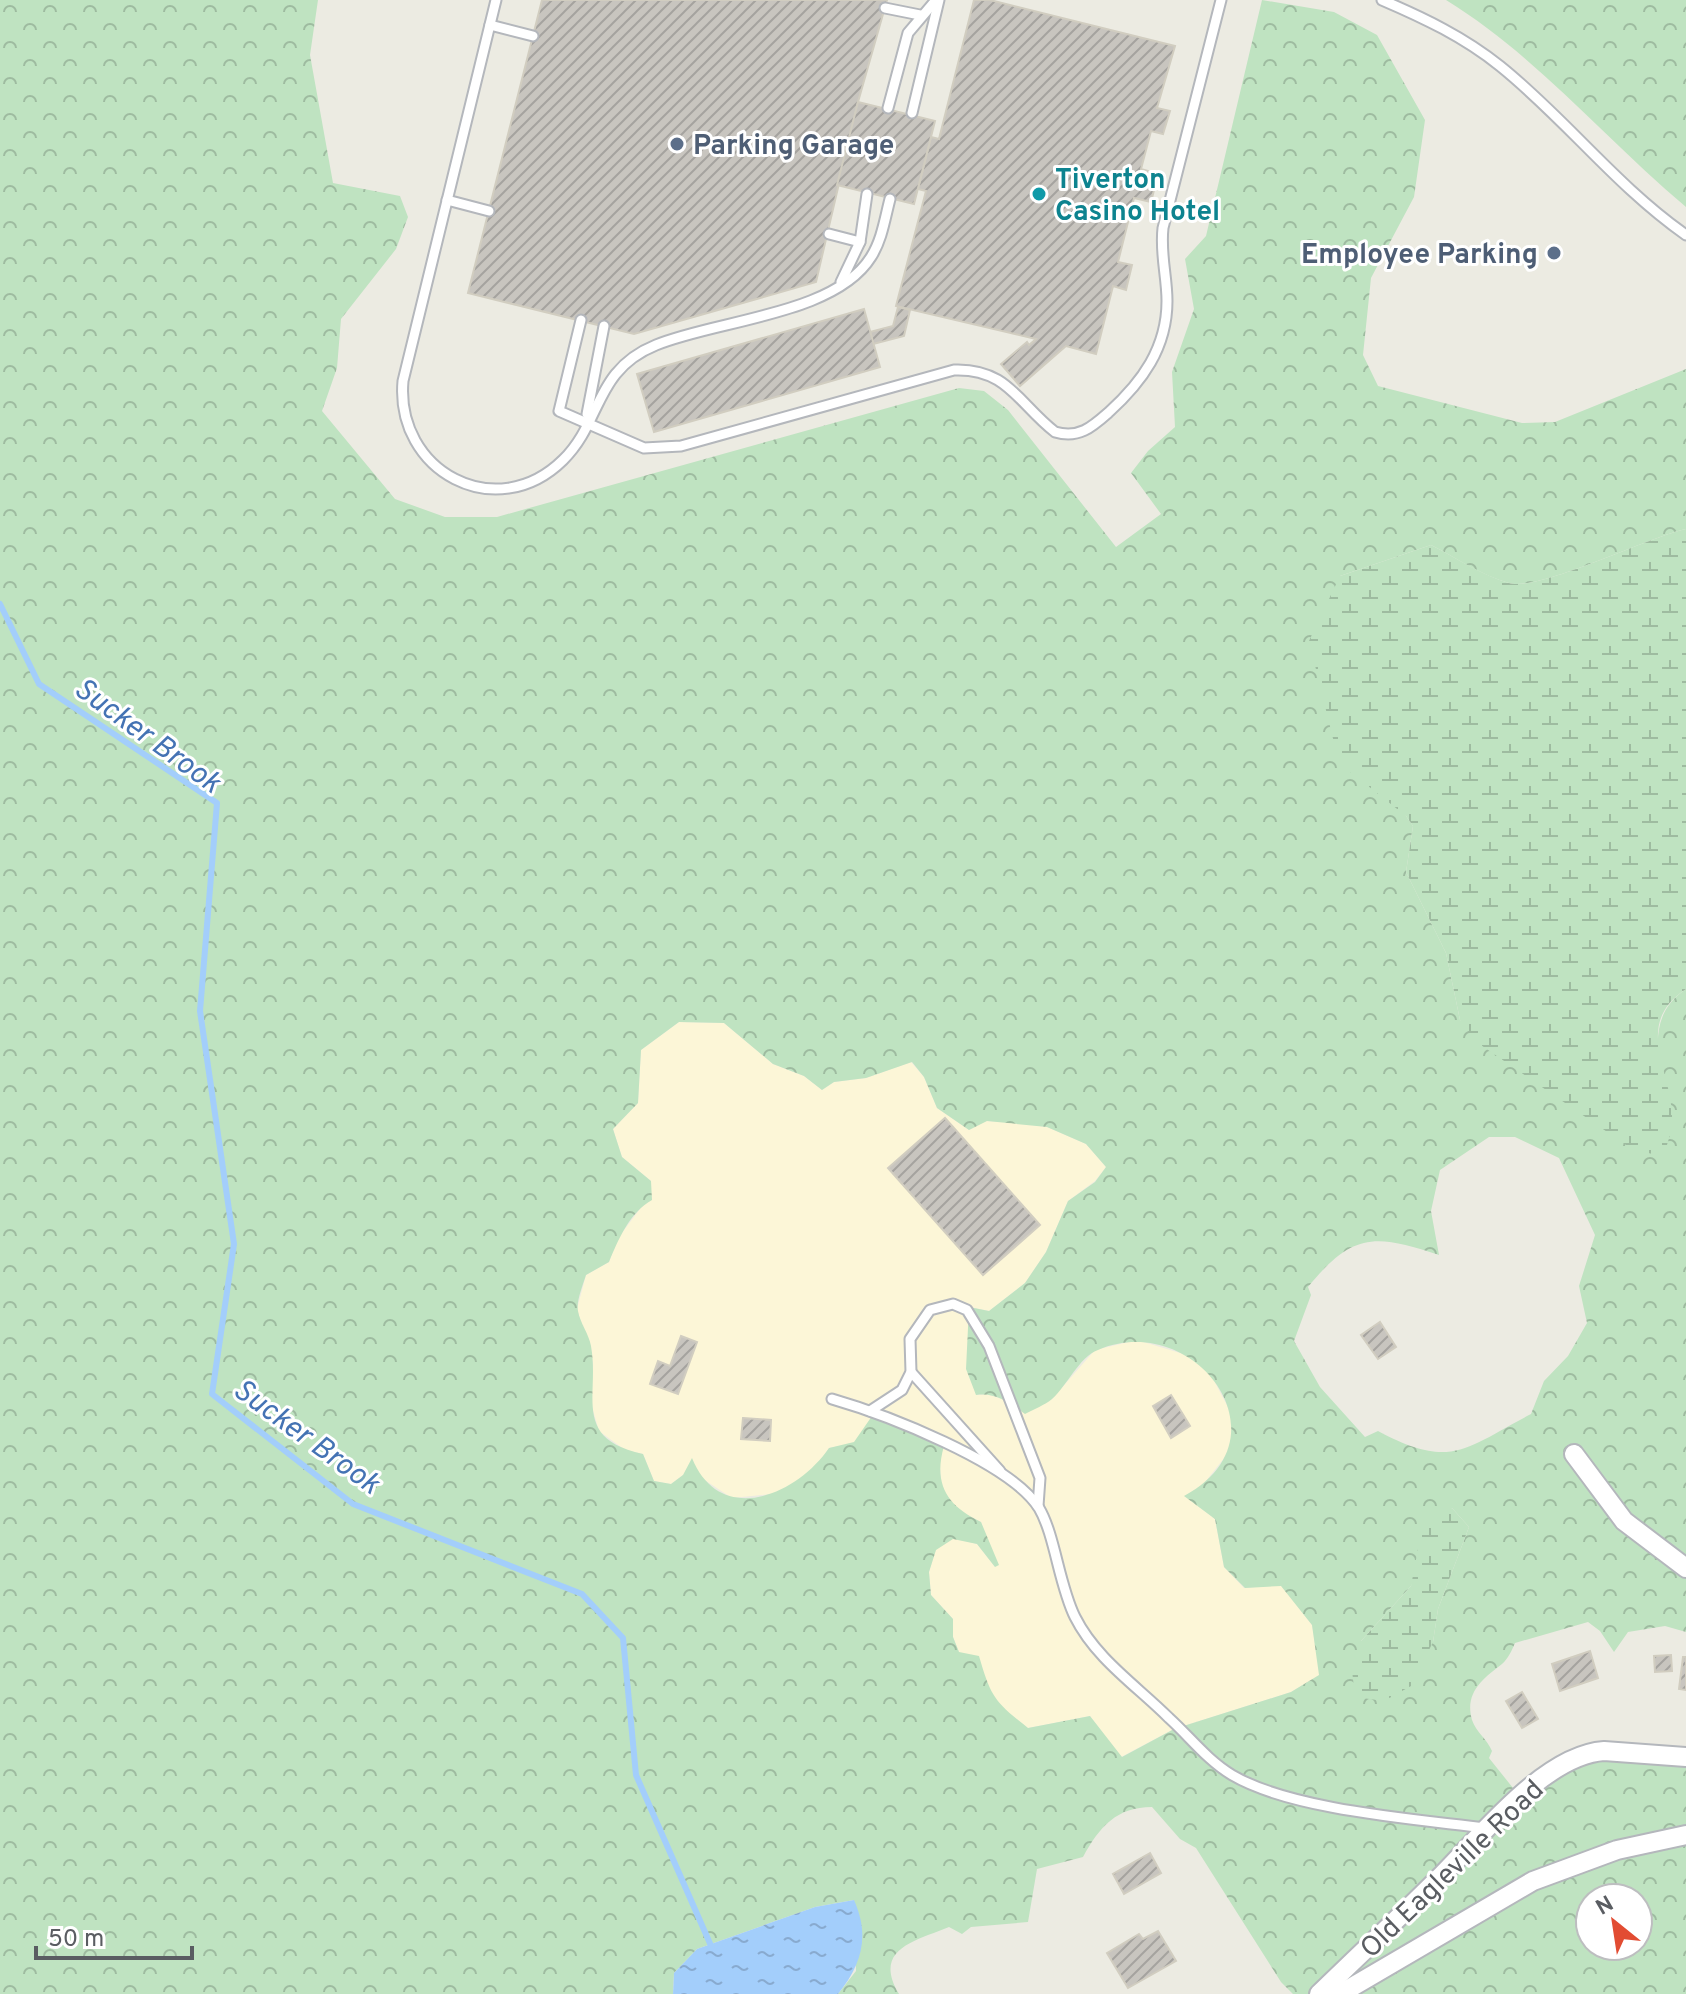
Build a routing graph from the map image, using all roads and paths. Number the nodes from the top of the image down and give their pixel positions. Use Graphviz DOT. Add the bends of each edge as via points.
graph roads {
  1 [pos="496,0"];
  2 [pos="938,0"];
  3 [pos="1221,0"];
  4 [pos="1382,0"];
  5 [pos="885,8"];
  6 [pos="920,15"];
  7 [pos="490,25"];
  8 [pos="533,36"];
  9 [pos="888,108"];
  10 [pos="912,113"];
  11 [pos="829,139"];
  12 [pos="847,143"];
  13 [pos="867,194"];
  14 [pos="890,199"];
  15 [pos="447,200"];
  16 [pos="489,211"];
  17 [pos="829,234"];
  18 [pos="1686,235"];
  19 [pos="860,242"];
  20 [pos="837,288"];
  21 [pos="581,320"];
  22 [pos="604,326"];
  23 [pos="586,422"];
  24 [pos="911,1372"];
  25 [pos="832,1399"];
  26 [pos="870,1411"];
  27 [pos="1574,1454"];
  28 [pos="1007,1480"];
  29 [pos="1038,1506"];
  30 [pos="1686,1568"];
  31 [pos="1686,1757"];
  32 [pos="1489,1828"];
  33 [pos="1686,1835"];
  34 [pos="1319,1994"];
  35 [pos="1340,1994"];
  1 -- 7 [label="lane"];
  2 -- 6 [label="lane"];
  2 -- 10 [label="lane"];
  3 -- 23 [label="lane" via="1163,228 1167,300 1159,342 1141,380 1091,428 1067,435 1055,432 997,377 965,370 944,371 662,449 644,448"];
  4 -- 18 [label="lane" via="1444,29 1498,64 1623,186"];
  5 -- 6 [label="lane"];
  6 -- 9 [label="lane" via="908,33"];
  7 -- 8 [label="lane"];
  7 -- 15 [label="lane"];
  11 -- 12 [label="path"];
  13 -- 19 [label="lane"];
  14 -- 20 [label="lane" via="873,254"];
  15 -- 16 [label="lane"];
  15 -- 23 [label="lane" via="403,381 405,420 416,444 453,479 478,488 505,488 542,476 563,460"];
  17 -- 19 [label="lane"];
  19 -- 20 [label="lane"];
  20 -- 23 [label="lane" via="639,353 610,381"];
  21 -- 23 [label="lane" via="559,411"];
  22 -- 23 [label="lane"];
  24 -- 26 [label="lane" via="902,1390"];
  24 -- 28 [label="lane"];
  24 -- 29 [label="lane" via="910,1339 930,1310 953,1304 967,1310 989,1346 1040,1478"];
  25 -- 26 [label="lane"];
  26 -- 28 [label="lane" via="930,1433"];
  27 -- 30 [label="street" via="1624,1521"];
  28 -- 29 [label="lane"];
  29 -- 32 [label="lane" via="1065,1592 1093,1645 1224,1770 1264,1791"];
  31 -- 32 [label="street, Old Eagleville Road" via="1604,1751 1577,1756 1530,1789"];
  32 -- 34 [label="street, Old Eagleville Road"];
  33 -- 35 [label="street" via="1617,1850 1533,1881"];
}
